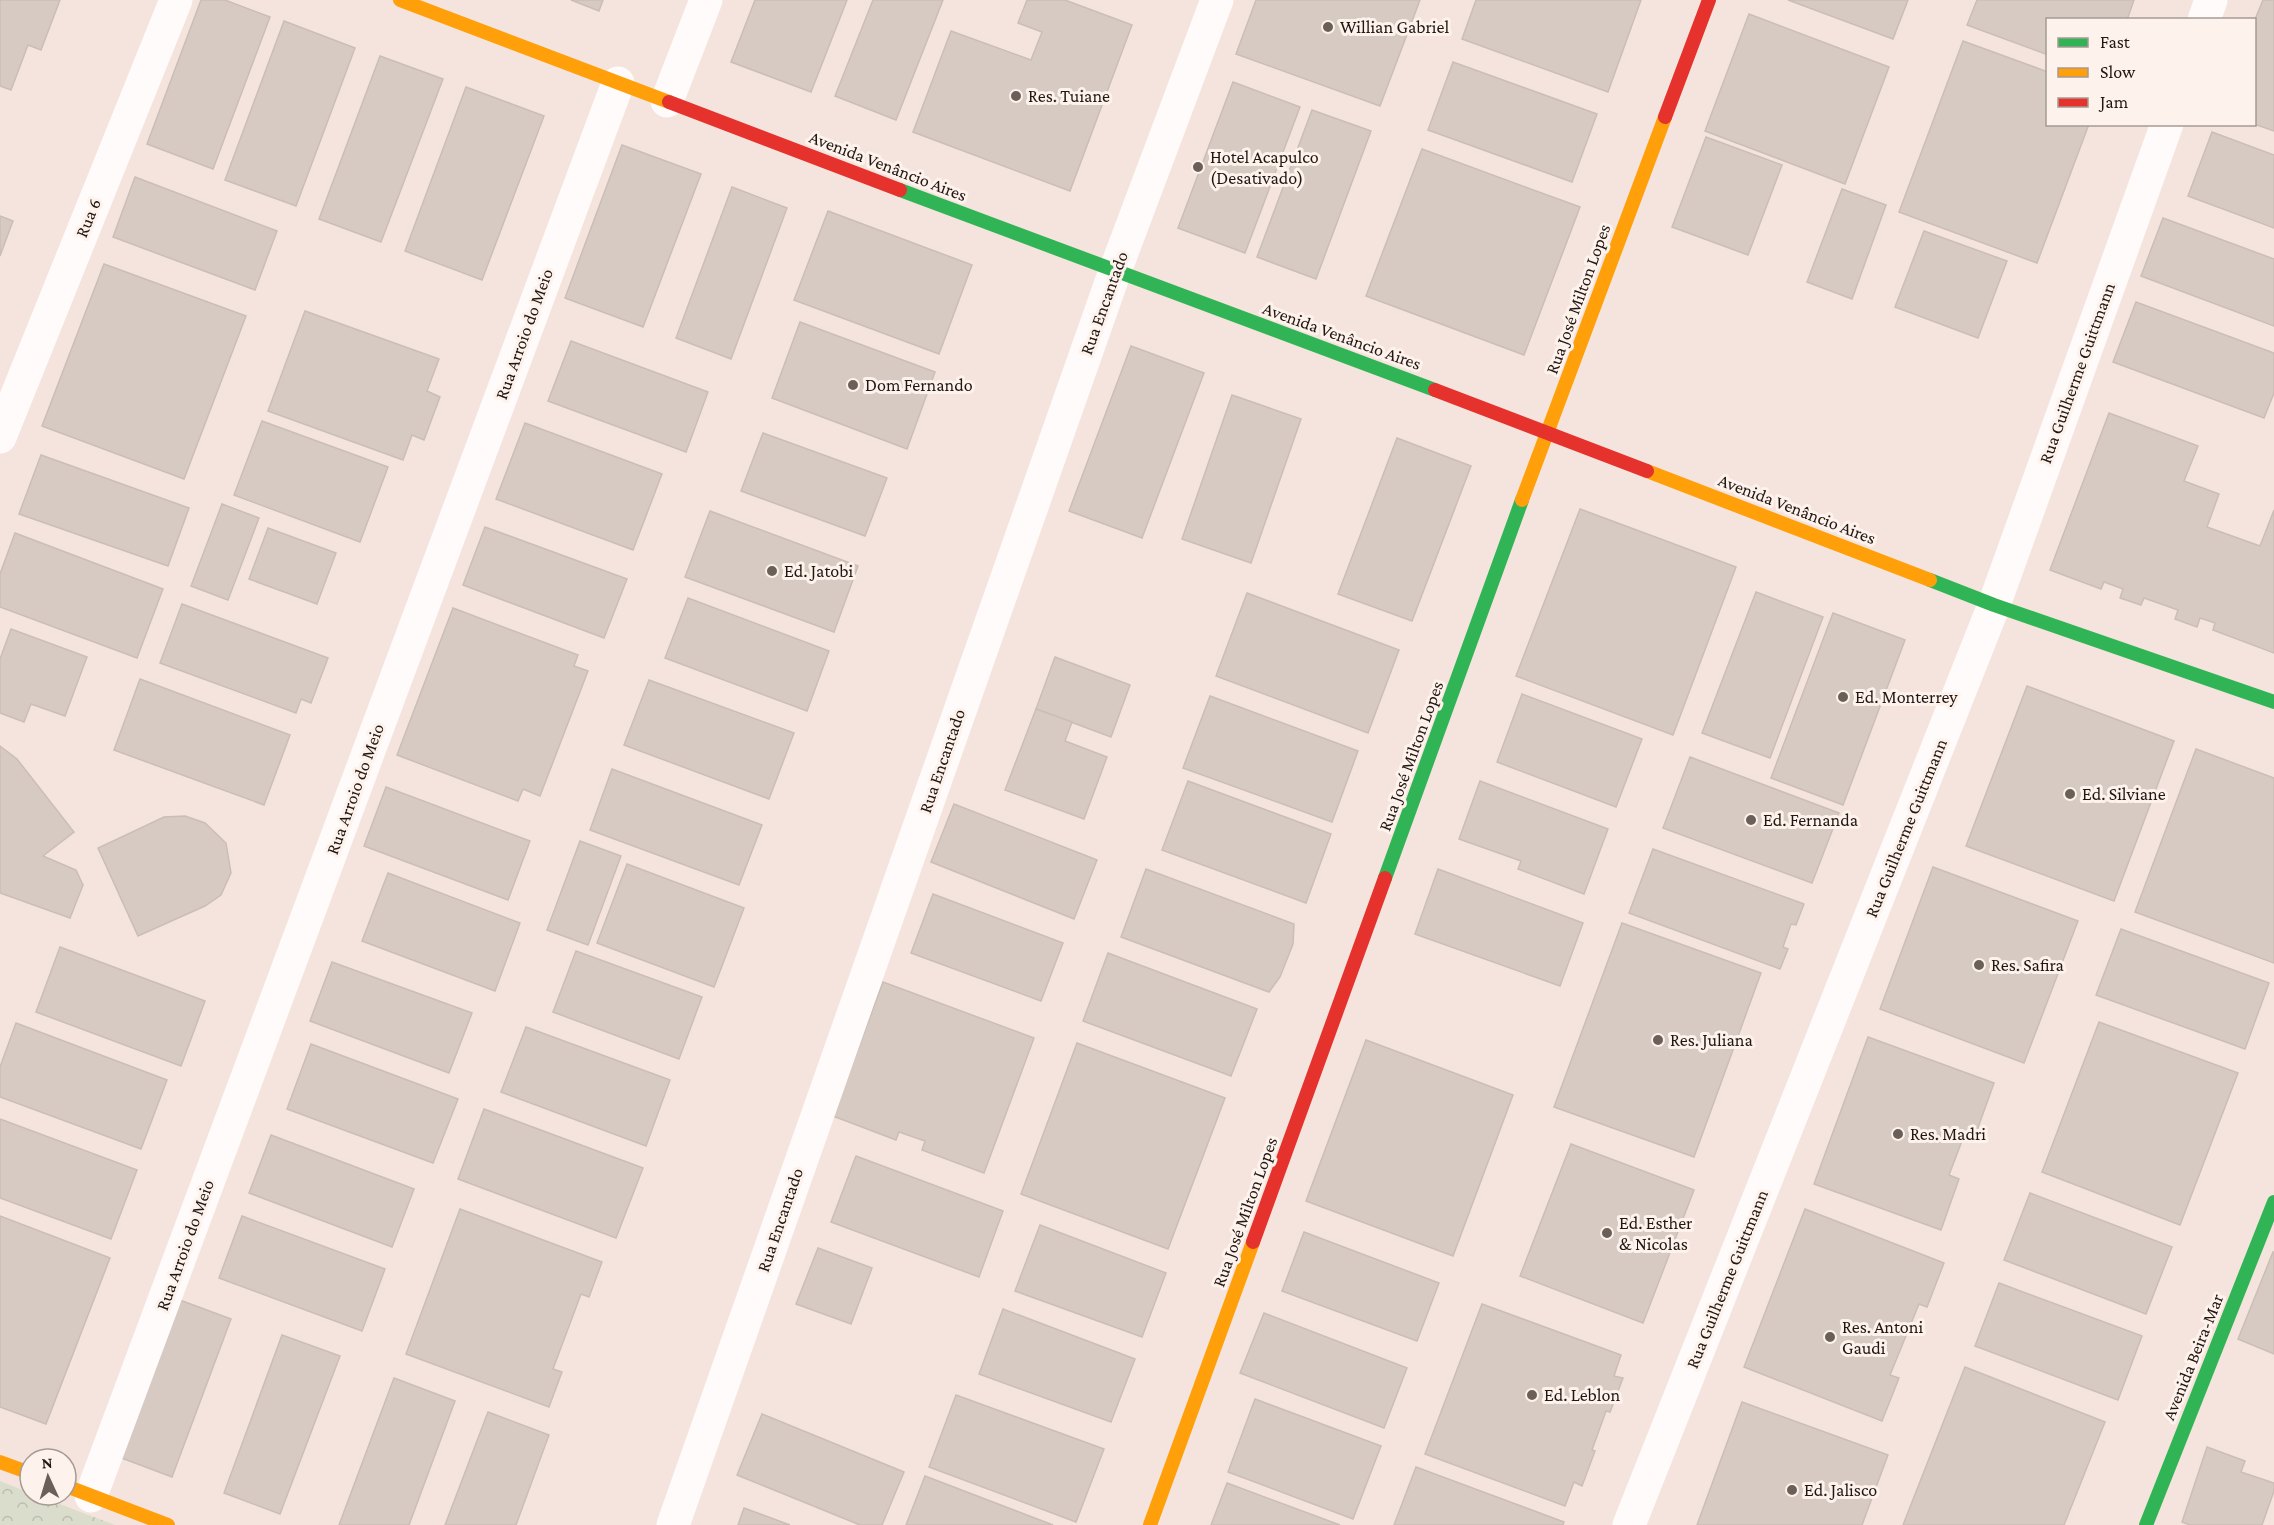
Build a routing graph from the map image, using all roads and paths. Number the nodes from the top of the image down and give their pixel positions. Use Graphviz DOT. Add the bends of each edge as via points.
graph roads {
  1 [pos="176,0"];
  2 [pos="400,0"];
  3 [pos="706,0"];
  4 [pos="1217,0"];
  5 [pos="1709,0"];
  6 [pos="2211,0"];
  7 [pos="2205,18"];
  8 [pos="618,83"];
  9 [pos="667,101"];
  10 [pos="2166,126"];
  11 [pos="1115,271"];
  12 [pos="1547,432"];
  13 [pos="0,437"];
  14 [pos="1994,605"];
  15 [pos="2274,702"];
  16 [pos="2274,1202"];
  17 [pos="0,1462"];
  18 [pos="18,1469"];
  19 [pos="79,1491"];
  20 [pos="168,1525"];
  21 [pos="673,1525"];
  22 [pos="1150,1525"];
  23 [pos="1629,1525"];
  24 [pos="2146,1525"];
  1 -- 13 [label="street, Rua 6"];
  2 -- 8 [label="street, Avenida Venâncio Aires"];
  3 -- 9 [label="street"];
  4 -- 11 [label="street, Rua Encantado"];
  5 -- 12 [label="street, Rua José Milton Lopes"];
  6 -- 7 [label="street"];
  8 -- 9 [label="street, Avenida Venâncio Aires"];
  8 -- 19 [label="street, Rua Arroio do Meio"];
  9 -- 11 [label="street, Avenida Venâncio Aires"];
  10 -- 14 [label="street, Rua Guilherme Guittmann"];
  11 -- 12 [label="street, Avenida Venâncio Aires"];
  11 -- 21 [label="street, Rua Encantado"];
  12 -- 14 [label="street, Avenida Venâncio Aires"];
  12 -- 22 [label="street, Rua José Milton Lopes"];
  14 -- 15 [label="street, Avenida Venâncio Aires"];
  14 -- 23 [label="street, Rua Guilherme Guittmann"];
  16 -- 24 [label="street, Avenida Beira-Mar"];
  17 -- 18 [label="street"];
  19 -- 20 [label="street"];
}
